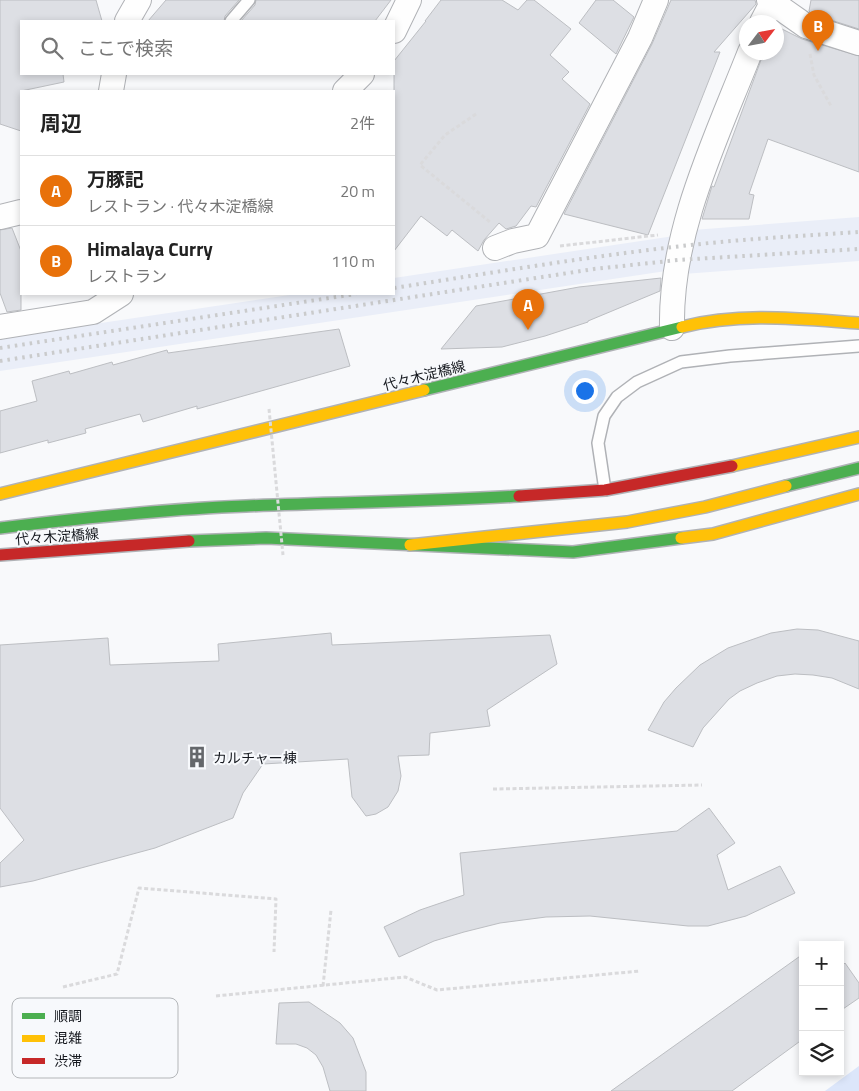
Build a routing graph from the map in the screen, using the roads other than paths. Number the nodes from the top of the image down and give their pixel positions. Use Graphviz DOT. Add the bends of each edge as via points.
graph roads {
  1 [pos="139,0"];
  2 [pos="249,0"];
  3 [pos="409,0"];
  4 [pos="656,0"];
  5 [pos="768,8"];
  6 [pos="128,20"];
  7 [pos="233,20"];
  8 [pos="395,29"];
  9 [pos="859,43"];
  10 [pos="747,60"];
  11 [pos="114,75"];
  12 [pos="361,75"];
  13 [pos="111,90"];
  14 [pos="346,90"];
  15 [pos="20,212"];
  16 [pos="0,217"];
  17 [pos="504,245"];
  18 [pos="119,295"];
  19 [pos="859,323"];
  20 [pos="0,327"];
  21 [pos="672,328"];
  22 [pos="859,346"];
  23 [pos="859,437"];
  24 [pos="859,468"];
  25 [pos="606,490"];
  26 [pos="0,494"];
  27 [pos="859,494"];
  28 [pos="0,528"];
  29 [pos="410,544"];
  30 [pos="0,555"];
  1 -- 6 [label="street"];
  2 -- 7 [label="lane"];
  3 -- 8 [label="street"];
  4 -- 17 [label="street" via="640,38 537,236"];
  5 -- 9 [label="street" via="806,26"];
  10 -- 21 [label="street" via="702,174 686,230 674,283"];
  11 -- 13 [label="street"];
  12 -- 14 [label="street"];
  15 -- 16 [label="street"];
  18 -- 20 [label="street" via="93,312"];
  19 -- 21 [label="main road, 代々木淀橋線" via="766,317 733,318"];
  21 -- 26 [label="main road, 代々木淀橋線"];
  22 -- 25 [label="lane" via="681,362 637,382 617,397 604,416 598,443"];
  23 -- 25 [label="main road" via="697,474"];
  24 -- 29 [label="main road" via="705,507 627,522"];
  25 -- 28 [label="main road" via="437,501 245,506 92,517"];
  27 -- 29 [label="main road, 代々木淀橋線" via="713,534 573,552"];
  29 -- 30 [label="main road, 代々木淀橋線" via="266,538"];
}
